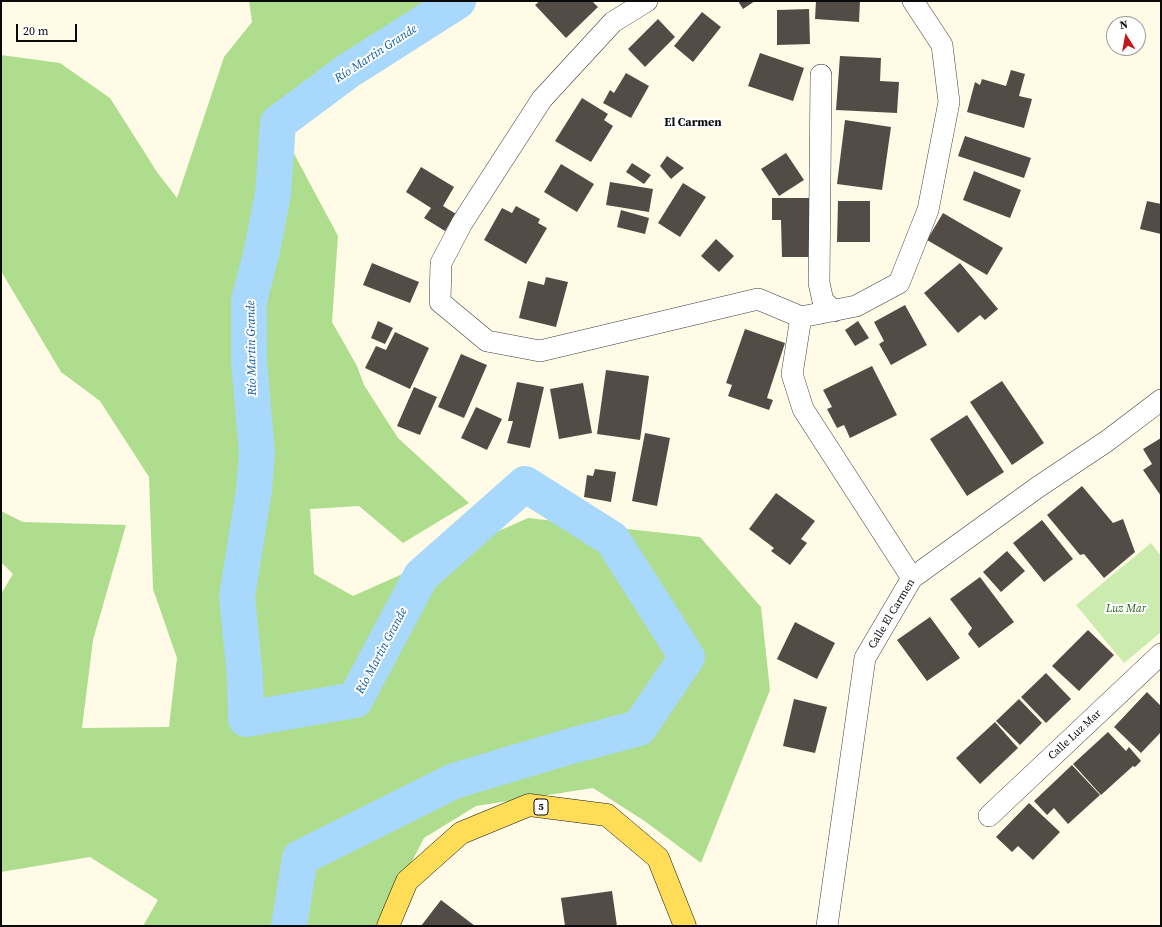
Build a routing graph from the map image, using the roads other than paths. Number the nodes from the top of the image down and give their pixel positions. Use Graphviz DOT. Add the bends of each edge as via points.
graph roads {
  1 [pos="647,1"];
  2 [pos="913,1"];
  3 [pos="821,75"];
  4 [pos="834,311"];
  5 [pos="801,317"];
  6 [pos="1161,400"];
  7 [pos="912,578"];
  8 [pos="1161,654"];
  9 [pos="989,816"];
  10 [pos="388,926"];
  11 [pos="685,926"];
  12 [pos="827,926"];
  1 -- 5 [label="street" via="613,22 542,99 462,223 441,263 440,302 487,341 540,351 758,299"];
  2 -- 4 [label="street" via="942,45 949,102 928,210 899,283 856,306"];
  3 -- 4 [label="street" via="819,283 823,301"];
  4 -- 5 [label="street"];
  5 -- 7 [label="street" via="792,374 803,409"];
  6 -- 7 [label="street, Calle El Carmen"];
  7 -- 12 [label="street, Calle El Carmen" via="865,658"];
  8 -- 9 [label="street, Calle Luz Mar"];
  10 -- 11 [label="main road, 5" via="407,881 461,832 530,805 607,815 658,858"];
}
